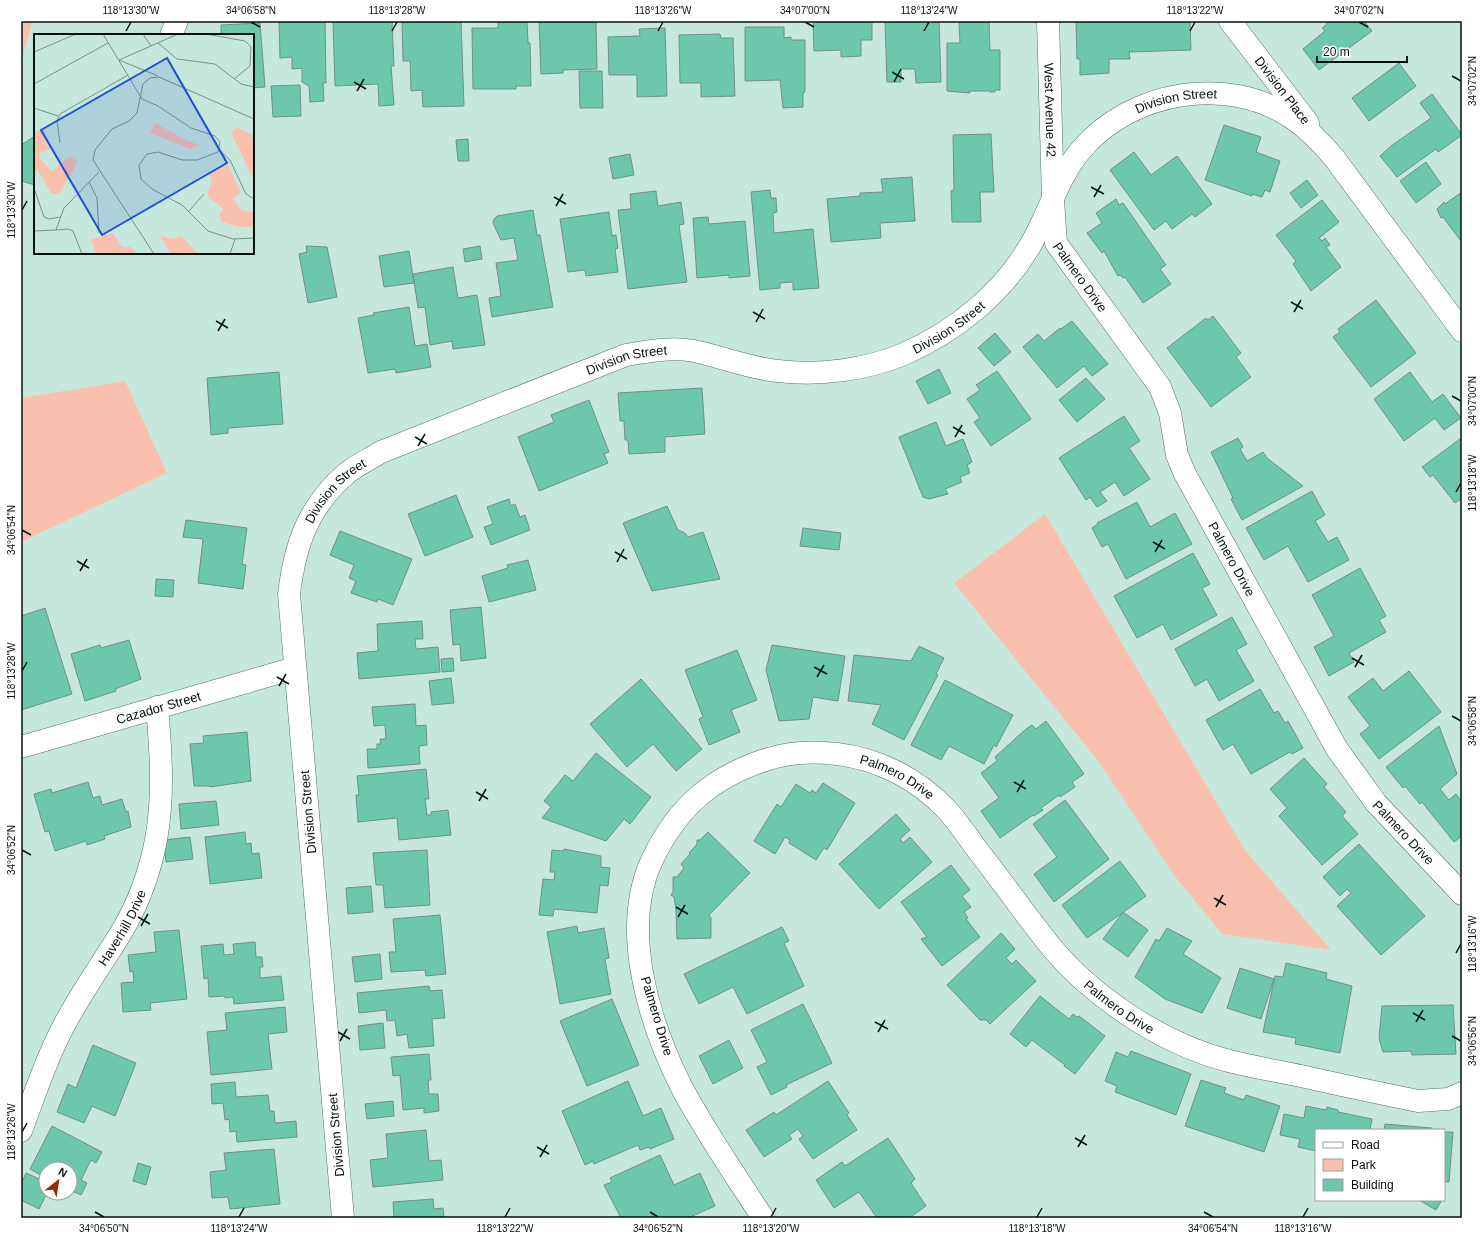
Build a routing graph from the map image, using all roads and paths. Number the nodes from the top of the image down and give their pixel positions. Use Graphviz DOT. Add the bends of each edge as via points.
graph roads {
  1 [pos="177,21"];
  2 [pos="1048,21"];
  3 [pos="1230,21"];
  4 [pos="171,34"];
  5 [pos="1335,159"];
  6 [pos="1052,200"];
  7 [pos="1462,331"];
  8 [pos="295,668"];
  9 [pos="157,707"];
  10 [pos="21,747"];
  11 [pos="1462,894"];
  12 [pos="1462,1093"];
  13 [pos="21,1130"];
  14 [pos="343,1218"];
  15 [pos="763,1218"];
  1 -- 4 [label="street"];
  2 -- 6 [label="street, West Avenue 42"];
  3 -- 5 [label="street, Division Place"];
  5 -- 6 [label="street, Division Street" via="1317,138 1290,117 1259,102 1232,95 1201,93 1167,97 1135,109 1108,124 1082,149 1065,172"];
  5 -- 7 [label="street, Division Street"];
  6 -- 8 [label="street, Division Street" via="1031,244 1007,278 977,310 939,336 902,354 863,366 822,372 777,371 693,351 661,349 626,354 381,452 347,473 322,500 303,531 293,563 289,594"];
  6 -- 11 [label="street, Palmero Drive" via="1056,244 1160,387 1170,413 1177,455 1185,474 1337,748 1376,803"];
  8 -- 9 [label="street, Cazador Street"];
  8 -- 14 [label="street, Division Street"];
  9 -- 10 [label="street, Cazador Street"];
  9 -- 13 [label="street, Haverhill Drive" via="162,760 162,800 156,842 143,887 122,930 86,985 59,1035"];
  12 -- 15 [label="street, Palmero Drive" via="1448,1099 1418,1101 1226,1060 1171,1039 1127,1014 1091,986 1054,950 948,811 925,789 896,771 858,757 818,752 778,755 740,768 708,788 685,809 664,836 648,869 639,905 638,943 646,991 663,1044 682,1087 707,1131"];
}
